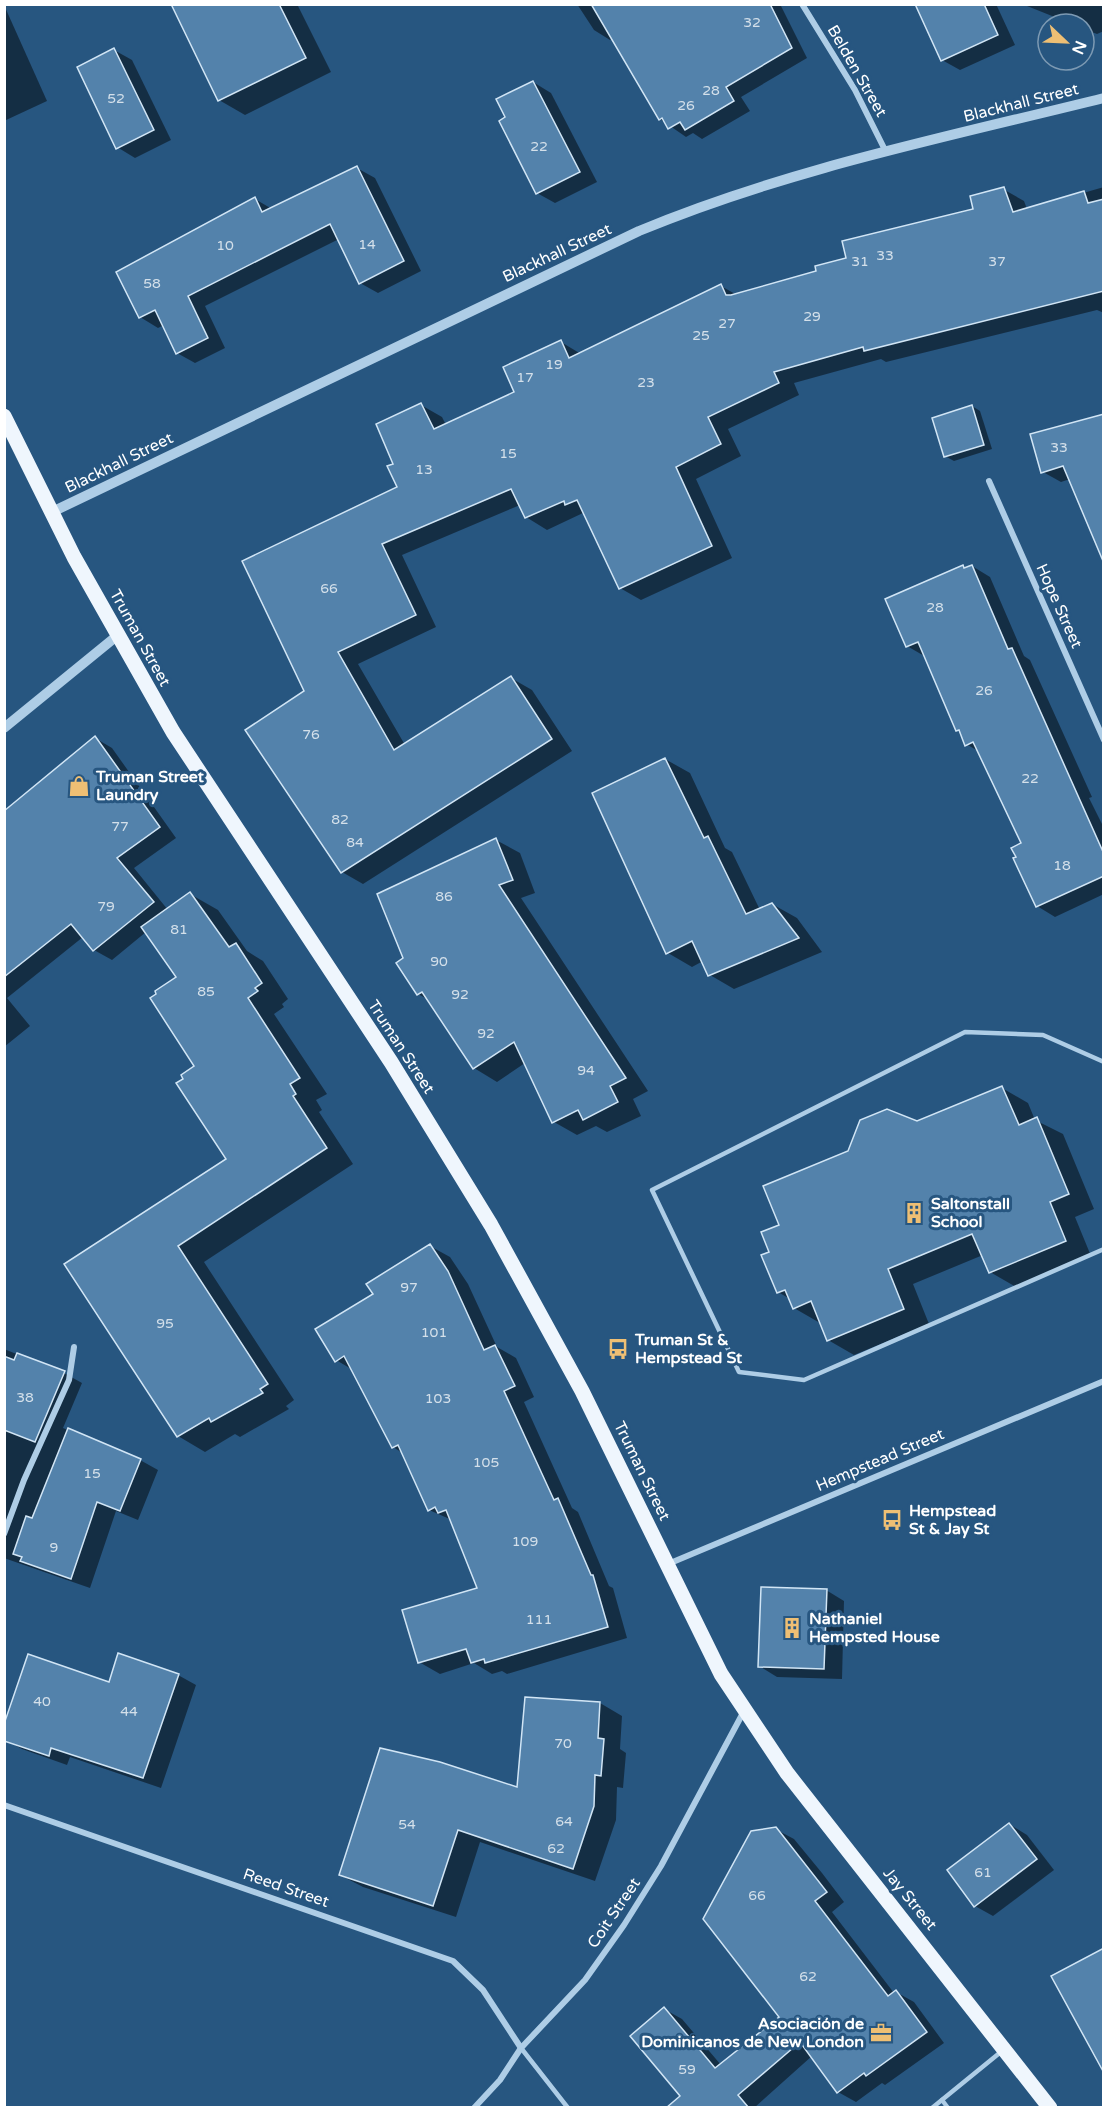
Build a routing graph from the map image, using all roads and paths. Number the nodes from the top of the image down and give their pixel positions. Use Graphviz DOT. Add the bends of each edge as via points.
graph roads {
  1 [pos="802,4"];
  2 [pos="1104,98"];
  3 [pos="887,153"];
  4 [pos="4,416"];
  5 [pos="989,482"];
  6 [pos="52,512"];
  7 [pos="118,635"];
  8 [pos="4,728"];
  9 [pos="1104,741"];
  10 [pos="1104,1062"];
  11 [pos="1104,1249"];
  12 [pos="74,1347"];
  13 [pos="1104,1381"];
  14 [pos="4,1534"];
  15 [pos="668,1564"];
  16 [pos="744,1710"];
  17 [pos="4,1805"];
  18 [pos="521,2048"];
  19 [pos="1006,2048"];
  20 [pos="942,2100"];
  21 [pos="477,2107"];
  22 [pos="568,2108"];
  23 [pos="932,2108"];
  24 [pos="948,2108"];
  25 [pos="1050,2108"];
  1 -- 3 [label="street, Belden Street" via="855,90"];
  2 -- 3 [label="street, Blackhall Street"];
  3 -- 6 [label="street, Blackhall Street" via="767,183 639,231"];
  4 -- 6 [label="main road, Truman Street"];
  5 -- 9 [label="street, Hope Street"];
  6 -- 7 [label="main road, Truman Street"];
  7 -- 8 [label="street"];
  7 -- 15 [label="main road, Truman Street" via="173,732 391,1062 491,1225 582,1391"];
  10 -- 11 [label="lane" via="1043,1035 965,1032 652,1190 740,1372 804,1380"];
  12 -- 14 [label="street" via="69,1380"];
  13 -- 15 [label="street, Hempstead Street"];
  15 -- 16 [label="main road, Truman Street" via="693,1619"];
  16 -- 18 [label="street, Coit Street" via="661,1866 624,1925 585,1980"];
  16 -- 19 [label="main road, Jay Street" via="786,1773"];
  17 -- 18 [label="street, Reed Street" via="453,1960 483,1989"];
  18 -- 21 [label="street, Coit Street"];
  18 -- 22 [label="lane"];
  19 -- 20 [label="lane"];
  19 -- 25 [label="main road, Jay Street"];
  20 -- 23 [label="lane"];
  20 -- 24 [label="lane"];
}
